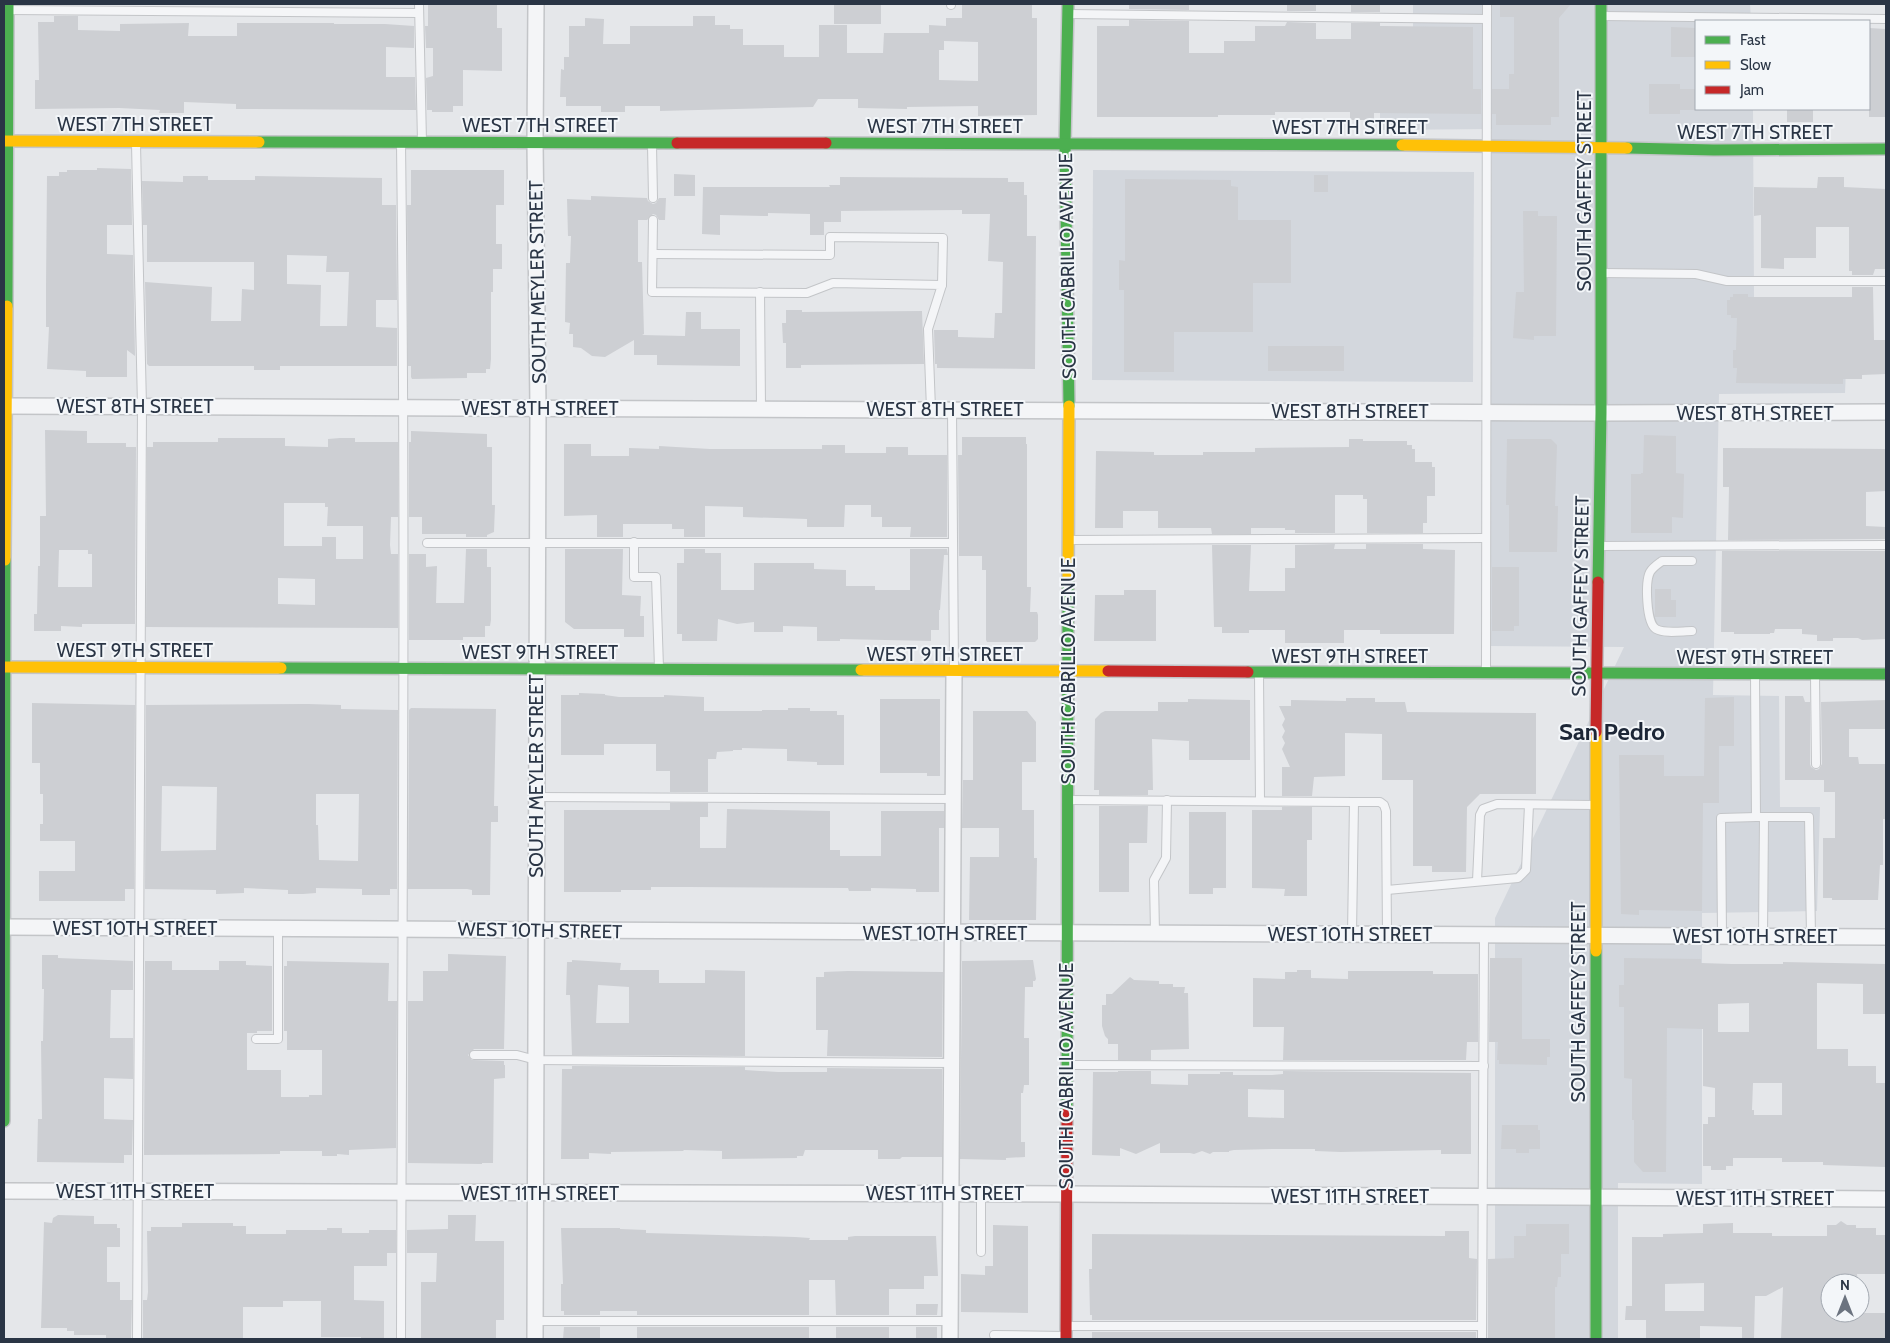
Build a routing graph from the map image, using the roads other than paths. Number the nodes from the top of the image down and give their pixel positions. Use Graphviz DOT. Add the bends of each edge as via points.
graph roads {
  1 [pos="419,4"];
  2 [pos="536,4"];
  3 [pos="1487,4"];
  4 [pos="8,7"];
  5 [pos="1068,9"];
  6 [pos="1601,10"];
  7 [pos="419,13"];
  8 [pos="1886,18"];
  9 [pos="1487,19"];
  10 [pos="6,141"];
  11 [pos="136,142"];
  12 [pos="401,142"];
  13 [pos="422,142"];
  14 [pos="535,142"];
  15 [pos="652,143"];
  16 [pos="1065,144"];
  17 [pos="1486,146"];
  18 [pos="1601,147"];
  19 [pos="1886,150"];
  20 [pos="653,198"];
  21 [pos="653,220"];
  22 [pos="653,254"];
  23 [pos="1601,272"];
  24 [pos="1886,281"];
  25 [pos="942,285"];
  26 [pos="760,292"];
  27 [pos="6,406"];
  28 [pos="142,406"];
  29 [pos="404,407"];
  30 [pos="538,408"];
  31 [pos="761,408"];
  32 [pos="931,409"];
  33 [pos="952,409"];
  34 [pos="1069,410"];
  35 [pos="1486,412"];
  36 [pos="1886,412"];
  37 [pos="1601,413"];
  38 [pos="1486,538"];
  39 [pos="1069,540"];
  40 [pos="537,542"];
  41 [pos="634,542"];
  42 [pos="427,543"];
  43 [pos="953,543"];
  44 [pos="1886,545"];
  45 [pos="1598,546"];
  46 [pos="1692,561"];
  47 [pos="1692,631"];
  48 [pos="4,667"];
  49 [pos="140,667"];
  50 [pos="404,668"];
  51 [pos="536,669"];
  52 [pos="659,670"];
  53 [pos="954,672"];
  54 [pos="1068,672"];
  55 [pos="1259,673"];
  56 [pos="1486,674"];
  57 [pos="1596,674"];
  58 [pos="1755,674"];
  59 [pos="1815,674"];
  60 [pos="1886,674"];
  61 [pos="1816,764"];
  62 [pos="536,797"];
  63 [pos="953,799"];
  64 [pos="1067,800"];
  65 [pos="1166,800"];
  66 [pos="1260,801"];
  67 [pos="1354,802"];
  68 [pos="1529,804"];
  69 [pos="1596,805"];
  70 [pos="1760,817"];
  71 [pos="1477,881"];
  72 [pos="1387,890"];
  73 [pos="5,928"];
  74 [pos="138,928"];
  75 [pos="278,928"];
  76 [pos="402,928"];
  77 [pos="535,930"];
  78 [pos="953,932"];
  79 [pos="1066,933"];
  80 [pos="1155,933"];
  81 [pos="1352,934"];
  82 [pos="1387,934"];
  83 [pos="1484,935"];
  84 [pos="1595,935"];
  85 [pos="1722,936"];
  86 [pos="1763,936"];
  87 [pos="1811,936"];
  88 [pos="1886,937"];
  89 [pos="256,1039"];
  90 [pos="474,1055"];
  91 [pos="536,1060"];
  92 [pos="952,1063"];
  93 [pos="1066,1066"];
  94 [pos="1484,1066"];
  95 [pos="4,1121"];
  96 [pos="4,1191"];
  97 [pos="138,1191"];
  98 [pos="401,1192"];
  99 [pos="536,1193"];
  100 [pos="952,1194"];
  101 [pos="981,1194"];
  102 [pos="1066,1194"];
  103 [pos="1483,1197"];
  104 [pos="1596,1198"];
  105 [pos="1886,1199"];
  106 [pos="980,1252"];
  107 [pos="535,1321"];
  108 [pos="950,1321"];
  109 [pos="1482,1326"];
  110 [pos="1066,1334"];
  111 [pos="994,1335"];
  112 [pos="137,1339"];
  113 [pos="401,1339"];
  114 [pos="535,1339"];
  115 [pos="950,1339"];
  116 [pos="1482,1339"];
  117 [pos="1596,1339"];
  1 -- 7 [label="lane"];
  2 -- 14 [label="street, SOUTH MEYLER STREET"];
  3 -- 9 [label="lane"];
  4 -- 7 [label="lane"];
  4 -- 10 [label="street"];
  5 -- 9 [label="lane"];
  5 -- 16 [label="street, SOUTH CABRILLO AVENUE"];
  6 -- 8 [label="lane"];
  6 -- 18 [label="street, SOUTH GAFFEY STREET"];
  7 -- 13 [label="lane"];
  9 -- 17 [label="lane"];
  10 -- 11 [label="street, WEST 7TH STREET"];
  10 -- 27 [label="street"];
  11 -- 12 [label="street, WEST 7TH STREET"];
  11 -- 28 [label="lane"];
  12 -- 13 [label="street, WEST 7TH STREET"];
  12 -- 29 [label="lane"];
  13 -- 14 [label="street, WEST 7TH STREET"];
  14 -- 15 [label="street, WEST 7TH STREET"];
  14 -- 30 [label="street, SOUTH MEYLER STREET"];
  15 -- 16 [label="street, WEST 7TH STREET"];
  15 -- 20 [label="lane"];
  16 -- 17 [label="street, WEST 7TH STREET"];
  16 -- 34 [label="street, SOUTH CABRILLO AVENUE"];
  17 -- 18 [label="street, WEST 7TH STREET"];
  17 -- 35 [label="lane"];
  18 -- 19 [label="street, WEST 7TH STREET"];
  18 -- 23 [label="street, SOUTH GAFFEY STREET"];
  21 -- 22 [label="lane"];
  22 -- 25 [label="lane" via="830,255 830,237 943,238"];
  22 -- 26 [label="lane" via="652,292"];
  23 -- 24 [label="lane" via="1696,274 1727,281"];
  23 -- 37 [label="street, SOUTH GAFFEY STREET"];
  25 -- 26 [label="lane" via="833,283 807,293"];
  25 -- 32 [label="lane" via="928,329"];
  26 -- 31 [label="lane"];
  27 -- 28 [label="street, WEST 8TH STREET"];
  27 -- 48 [label="street"];
  28 -- 29 [label="street, WEST 8TH STREET"];
  28 -- 49 [label="lane"];
  29 -- 30 [label="street, WEST 8TH STREET"];
  29 -- 50 [label="lane"];
  30 -- 31 [label="street, WEST 8TH STREET"];
  30 -- 40 [label="street, SOUTH MEYLER STREET"];
  31 -- 32 [label="street, WEST 8TH STREET"];
  32 -- 33 [label="street, WEST 8TH STREET"];
  33 -- 34 [label="street, WEST 8TH STREET"];
  33 -- 43 [label="lane"];
  34 -- 35 [label="street, WEST 8TH STREET"];
  34 -- 39 [label="street, SOUTH CABRILLO AVENUE"];
  35 -- 37 [label="street, WEST 8TH STREET"];
  35 -- 38 [label="lane"];
  36 -- 37 [label="street, WEST 8TH STREET"];
  37 -- 45 [label="street, SOUTH GAFFEY STREET"];
  38 -- 39 [label="lane"];
  38 -- 56 [label="lane"];
  39 -- 54 [label="street, SOUTH CABRILLO AVENUE"];
  40 -- 41 [label="lane"];
  40 -- 42 [label="lane"];
  40 -- 51 [label="street, SOUTH MEYLER STREET"];
  41 -- 43 [label="lane"];
  41 -- 52 [label="lane" via="634,577 656,577"];
  43 -- 53 [label="lane"];
  44 -- 45 [label="lane"];
  45 -- 57 [label="street, SOUTH GAFFEY STREET"];
  46 -- 47 [label="lane" via="1662,561 1651,570 1648,578 1650,622 1656,629 1665,631"];
  48 -- 49 [label="street, WEST 9TH STREET"];
  48 -- 73 [label="street"];
  49 -- 50 [label="street, WEST 9TH STREET"];
  49 -- 74 [label="lane"];
  50 -- 51 [label="street, WEST 9TH STREET"];
  50 -- 76 [label="lane"];
  51 -- 52 [label="street, WEST 9TH STREET"];
  51 -- 62 [label="street, SOUTH MEYLER STREET"];
  52 -- 53 [label="street, WEST 9TH STREET"];
  53 -- 54 [label="street, WEST 9TH STREET"];
  53 -- 63 [label="street"];
  54 -- 55 [label="street, WEST 9TH STREET"];
  54 -- 64 [label="street, SOUTH CABRILLO AVENUE"];
  55 -- 56 [label="street, WEST 9TH STREET"];
  55 -- 66 [label="lane"];
  56 -- 57 [label="street, WEST 9TH STREET"];
  57 -- 58 [label="street, WEST 9TH STREET"];
  57 -- 69 [label="street, SOUTH GAFFEY STREET"];
  58 -- 59 [label="street, WEST 9TH STREET"];
  58 -- 70 [label="lane"];
  59 -- 60 [label="street, WEST 9TH STREET"];
  59 -- 61 [label="lane"];
  62 -- 63 [label="lane"];
  62 -- 77 [label="street, SOUTH MEYLER STREET"];
  63 -- 78 [label="street"];
  64 -- 65 [label="lane"];
  64 -- 79 [label="street, SOUTH CABRILLO AVENUE"];
  65 -- 66 [label="lane"];
  65 -- 80 [label="lane" via="1166,858 1154,880"];
  66 -- 67 [label="lane"];
  67 -- 72 [label="lane" via="1380,802 1384,805"];
  67 -- 81 [label="lane"];
  68 -- 69 [label="lane"];
  68 -- 71 [label="lane" via="1525,872 1518,878"];
  68 -- 71 [label="lane" via="1490,805 1481,811"];
  69 -- 84 [label="street, SOUTH GAFFEY STREET"];
  70 -- 85 [label="lane" via="1721,818"];
  70 -- 86 [label="lane"];
  70 -- 87 [label="lane" via="1809,817"];
  71 -- 72 [label="lane"];
  72 -- 82 [label="lane"];
  73 -- 74 [label="street, WEST 10TH STREET"];
  73 -- 95 [label="street"];
  74 -- 75 [label="street, WEST 10TH STREET"];
  74 -- 97 [label="lane"];
  75 -- 76 [label="street, WEST 10TH STREET"];
  75 -- 89 [label="lane" via="278,1039"];
  76 -- 77 [label="street, WEST 10TH STREET"];
  76 -- 98 [label="lane"];
  77 -- 78 [label="street, WEST 10TH STREET"];
  77 -- 91 [label="street, SOUTH MEYLER STREET"];
  78 -- 79 [label="street, WEST 10TH STREET"];
  78 -- 92 [label="street"];
  79 -- 80 [label="street, WEST 10TH STREET"];
  79 -- 93 [label="street, SOUTH CABRILLO AVENUE"];
  80 -- 81 [label="street, WEST 10TH STREET"];
  81 -- 82 [label="street, WEST 10TH STREET"];
  82 -- 83 [label="street, WEST 10TH STREET"];
  83 -- 84 [label="street, WEST 10TH STREET"];
  83 -- 94 [label="lane"];
  84 -- 85 [label="street, WEST 10TH STREET"];
  84 -- 104 [label="street, SOUTH GAFFEY STREET"];
  85 -- 86 [label="street, WEST 10TH STREET"];
  86 -- 87 [label="street, WEST 10TH STREET"];
  87 -- 88 [label="street, WEST 10TH STREET"];
  90 -- 91 [label="lane" via="516,1055"];
  91 -- 92 [label="lane"];
  91 -- 99 [label="street, SOUTH MEYLER STREET"];
  92 -- 100 [label="street"];
  93 -- 94 [label="lane"];
  93 -- 102 [label="street, SOUTH CABRILLO AVENUE"];
  94 -- 103 [label="lane"];
  96 -- 97 [label="street, WEST 11TH STREET"];
  97 -- 98 [label="street, WEST 11TH STREET"];
  97 -- 112 [label="lane"];
  98 -- 99 [label="street, WEST 11TH STREET"];
  98 -- 113 [label="lane"];
  99 -- 100 [label="street, WEST 11TH STREET"];
  99 -- 107 [label="street, SOUTH MEYLER STREET"];
  100 -- 101 [label="street, WEST 11TH STREET"];
  100 -- 108 [label="street"];
  101 -- 102 [label="street, WEST 11TH STREET"];
  101 -- 106 [label="lane"];
  102 -- 103 [label="street, WEST 11TH STREET"];
  102 -- 110 [label="street, SOUTH CABRILLO AVENUE"];
  103 -- 104 [label="street, WEST 11TH STREET"];
  103 -- 109 [label="lane"];
  104 -- 105 [label="street, WEST 11TH STREET"];
  104 -- 117 [label="street, SOUTH GAFFEY STREET"];
  107 -- 108 [label="lane"];
  107 -- 114 [label="street, SOUTH MEYLER STREET"];
  108 -- 115 [label="street"];
  109 -- 110 [label="lane"];
  109 -- 116 [label="lane"];
  110 -- 111 [label="lane"];
}
